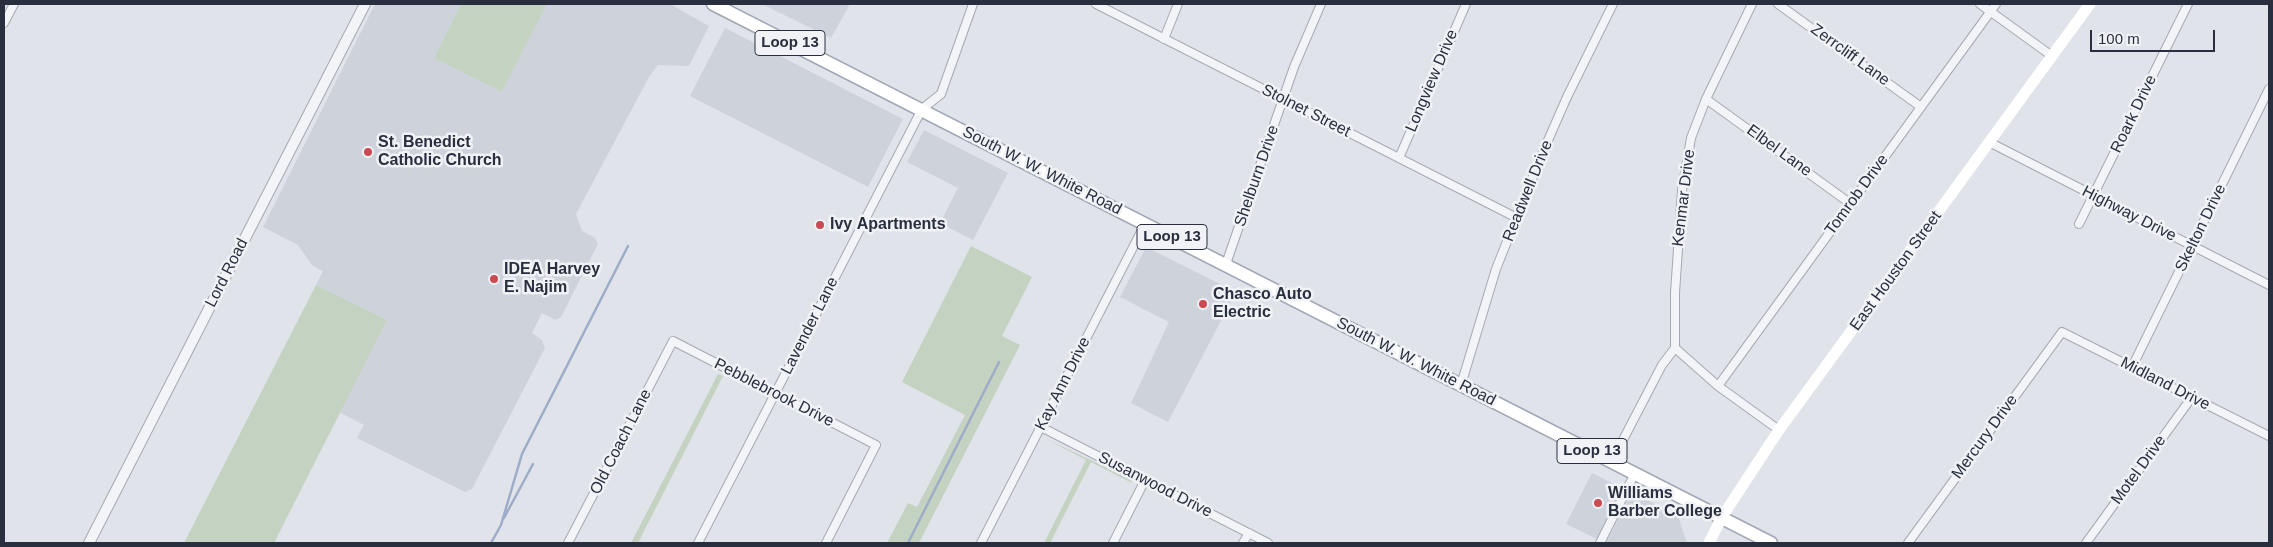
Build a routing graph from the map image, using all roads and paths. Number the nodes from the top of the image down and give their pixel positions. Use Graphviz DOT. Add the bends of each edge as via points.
graph roads {
  1 [pos="14,4"];
  2 [pos="364,4"];
  3 [pos="713,4"];
  4 [pos="973,4"];
  5 [pos="1096,4"];
  6 [pos="1178,4"];
  7 [pos="1321,4"];
  8 [pos="1466,4"];
  9 [pos="1613,4"];
  10 [pos="1752,4"];
  11 [pos="1778,4"];
  12 [pos="1980,4"];
  13 [pos="1996,4"];
  14 [pos="2090,4"];
  15 [pos="2188,4"];
  16 [pos="1990,11"];
  17 [pos="4,23"];
  18 [pos="1164,38"];
  19 [pos="2052,56"];
  20 [pos="2269,90"];
  21 [pos="1282,99"];
  22 [pos="1706,99"];
  23 [pos="1921,107"];
  24 [pos="922,109"];
  25 [pos="1989,142"];
  26 [pos="1399,158"];
  27 [pos="2094,196"];
  28 [pos="1851,204"];
  29 [pos="1517,218"];
  30 [pos="1145,224"];
  31 [pos="2079,224"];
  32 [pos="2192,246"];
  33 [pos="1226,264"];
  34 [pos="2269,285"];
  35 [pos="2062,332"];
  36 [pos="673,341"];
  37 [pos="1675,348"];
  38 [pos="2132,367"];
  39 [pos="1461,385"];
  40 [pos="1718,386"];
  41 [pos="776,394"];
  42 [pos="2192,397"];
  43 [pos="1041,427"];
  44 [pos="1780,430"];
  45 [pos="2269,436"];
  46 [pos="1612,461"];
  47 [pos="1635,473"];
  48 [pos="1145,480"];
  49 [pos="1722,517"];
  50 [pos="1249,533"];
  51 [pos="89,543"];
  52 [pos="568,543"];
  53 [pos="698,543"];
  54 [pos="826,543"];
  55 [pos="981,543"];
  56 [pos="1113,543"];
  57 [pos="1244,543"];
  58 [pos="1268,543"];
  59 [pos="1600,543"];
  60 [pos="1709,543"];
  61 [pos="1771,543"];
  62 [pos="1908,543"];
  63 [pos="2086,543"];
  1 -- 17 [label="street"];
  2 -- 51 [label="street, Lord Road"];
  3 -- 24 [label="main road, South W. W. White Road / Loop 13"];
  4 -- 24 [label="street" via="941,94"];
  5 -- 18 [label="street, Stolnet Street"];
  6 -- 18 [label="street"];
  7 -- 21 [label="street, Shelburn Drive"];
  8 -- 26 [label="street, Longview Drive"];
  9 -- 29 [label="street, Readwell Drive" via="1567,97"];
  10 -- 22 [label="street, Kenmar Drive"];
  11 -- 23 [label="street, Zerrcliff Lane"];
  12 -- 16 [label="street"];
  13 -- 16 [label="street, Tomrob Drive"];
  14 -- 19 [label="main road, East Houston Street"];
  15 -- 27 [label="street, Roark Drive"];
  16 -- 19 [label="street"];
  16 -- 23 [label="street, Tomrob Drive"];
  18 -- 21 [label="street, Stolnet Street"];
  19 -- 25 [label="main road, East Houston Street"];
  20 -- 32 [label="street, Skelton Drive"];
  21 -- 26 [label="street, Stolnet Street"];
  21 -- 33 [label="street, Shelburn Drive"];
  22 -- 28 [label="street, Elbel Lane"];
  22 -- 37 [label="street, Kenmar Drive" via="1691,138 1684,170 1675,293"];
  23 -- 28 [label="street, Tomrob Drive"];
  24 -- 30 [label="main road, South W. W. White Road / Loop 13"];
  24 -- 41 [label="street, Lavender Lane"];
  25 -- 27 [label="street, Highway Drive"];
  25 -- 44 [label="main road, East Houston Street"];
  26 -- 29 [label="street, Stolnet Street"];
  27 -- 31 [label="street, Roark Drive"];
  27 -- 32 [label="street, Highway Drive"];
  28 -- 40 [label="street, Tomrob Drive"];
  29 -- 39 [label="street, Readwell Drive" via="1482,311"];
  30 -- 33 [label="main road, South W. W. White Road / Loop 13"];
  30 -- 43 [label="street, Kay Ann Drive"];
  32 -- 34 [label="street, Highway Drive"];
  32 -- 38 [label="street, Skelton Drive"];
  33 -- 39 [label="main road, South W. W. White Road / Loop 13"];
  35 -- 38 [label="street, Midland Drive"];
  35 -- 62 [label="street, Mercury Drive"];
  36 -- 41 [label="street, Pebblebrook Drive"];
  36 -- 52 [label="street, Old Coach Lane"];
  37 -- 40 [label="street"];
  37 -- 46 [label="street" via="1662,365"];
  38 -- 42 [label="street, Midland Drive"];
  39 -- 46 [label="main road, South W. W. White Road / Loop 13"];
  40 -- 44 [label="street"];
  41 -- 53 [label="street, Lavender Lane"];
  41 -- 54 [label="street, Pebblebrook Drive" via="876,445"];
  42 -- 45 [label="street, Midland Drive"];
  42 -- 63 [label="street, Motel Drive"];
  43 -- 48 [label="street, Susanwood Drive"];
  43 -- 55 [label="street, Kay Ann Drive"];
  44 -- 49 [label="main road, East Houston Street"];
  46 -- 47 [label="main road, South W. W. White Road / Loop 13"];
  47 -- 49 [label="main road, South W. W. White Road / Loop 13"];
  47 -- 59 [label="street"];
  48 -- 50 [label="street, Susanwood Drive"];
  48 -- 56 [label="street"];
  49 -- 60 [label="main road, East Houston Street"];
  49 -- 61 [label="main road, South W. W. White Road / Loop 13"];
  50 -- 57 [label="street"];
  50 -- 58 [label="street, Susanwood Drive"];
}
